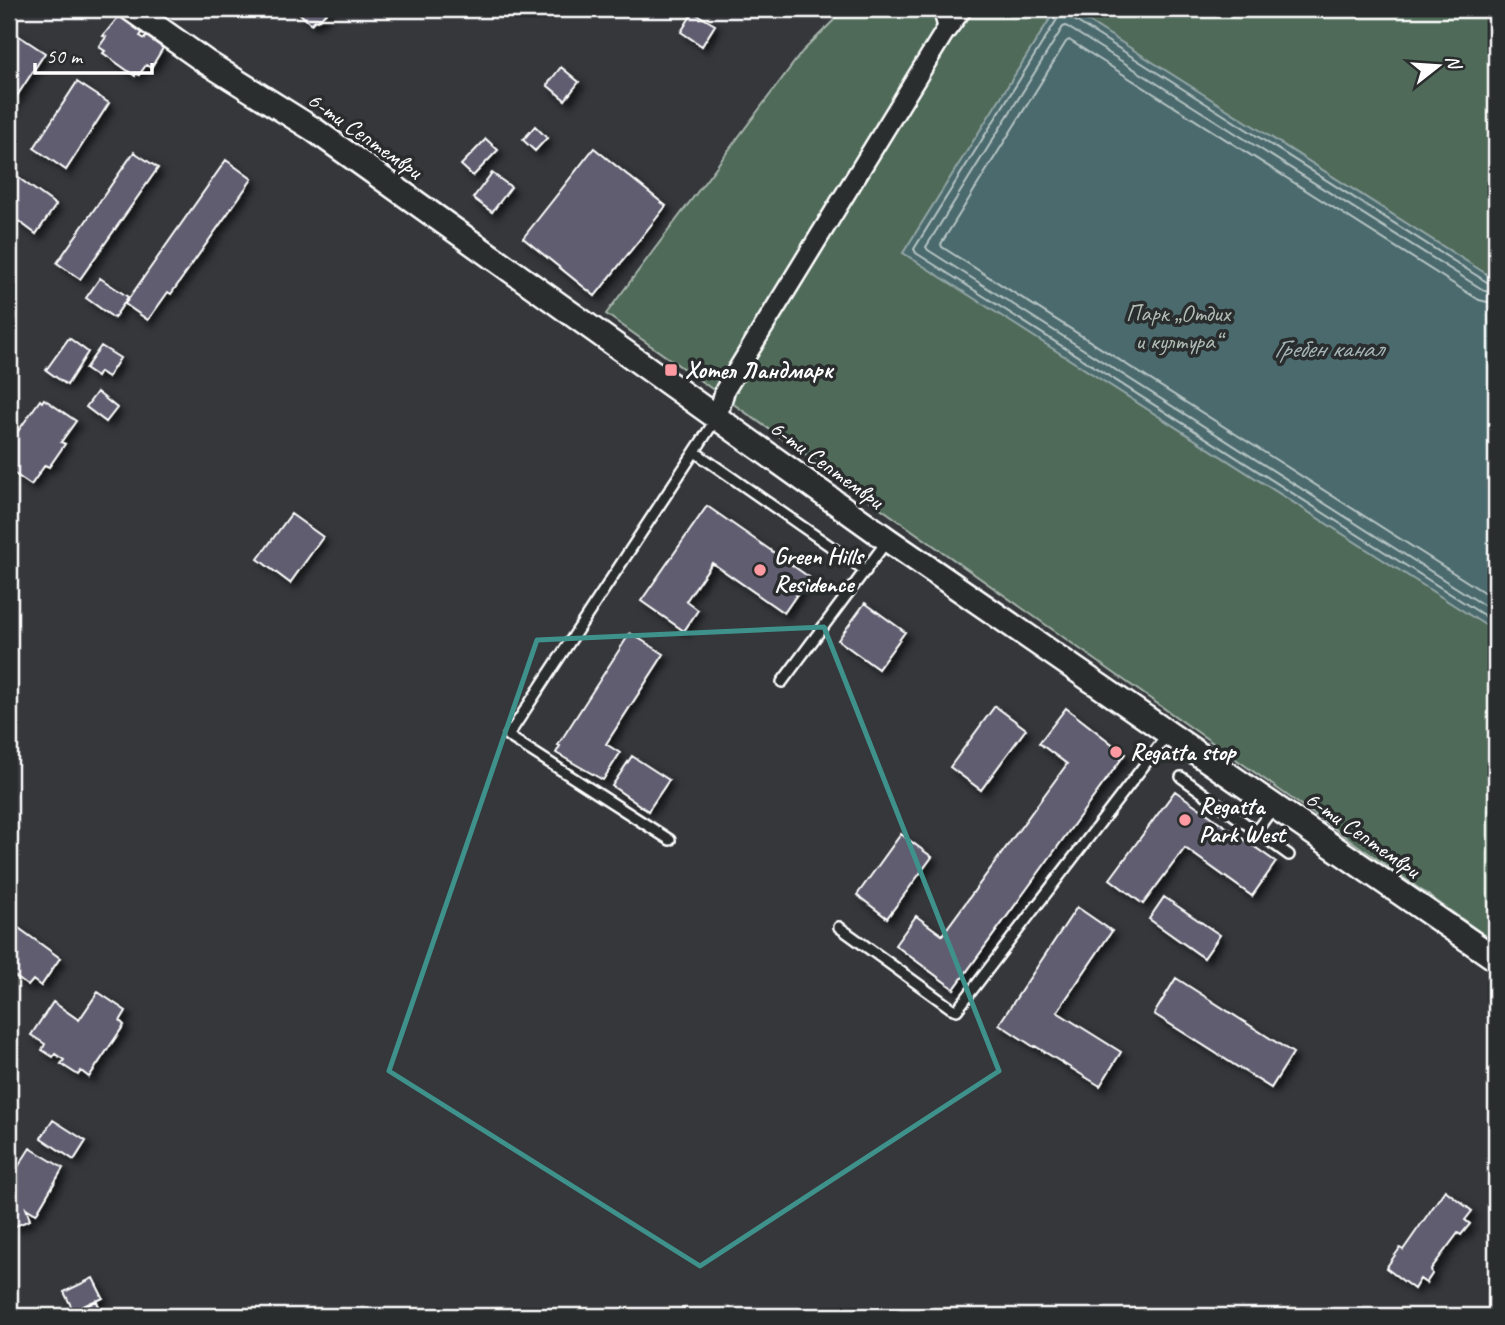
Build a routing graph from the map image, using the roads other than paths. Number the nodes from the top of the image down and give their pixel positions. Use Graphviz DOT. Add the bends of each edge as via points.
graph roads {
  1 [pos="131,9"];
  2 [pos="938,9"];
  3 [pos="962,9"];
  4 [pos="944,33"];
  5 [pos="717,418"];
  6 [pos="695,452"];
  7 [pos="888,540"];
  8 [pos="866,571"];
  9 [pos="782,682"];
  10 [pos="1170,732"];
  11 [pos="1181,777"];
  12 [pos="1275,805"];
  13 [pos="1256,831"];
  14 [pos="670,840"];
  15 [pos="1289,855"];
  16 [pos="839,927"];
  17 [pos="1496,958"];
  1 -- 5 [label="street, 6-ти Септември" via="313,129"];
  2 -- 4 [label="lane"];
  3 -- 4 [label="street"];
  4 -- 5 [label="street" via="725,390"];
  5 -- 6 [label="lane"];
  5 -- 7 [label="street, 6-ти Септември"];
  6 -- 8 [label="lane"];
  6 -- 14 [label="lane" via="508,736"];
  7 -- 8 [label="lane"];
  7 -- 10 [label="street, 6-ти Септември"];
  8 -- 9 [label="lane"];
  10 -- 12 [label="street, 6-ти Септември"];
  10 -- 16 [label="lane" via="957,1010"];
  11 -- 13 [label="lane"];
  12 -- 13 [label="lane"];
  12 -- 17 [label="street, 6-ти Септември"];
  13 -- 15 [label="lane"];
}
